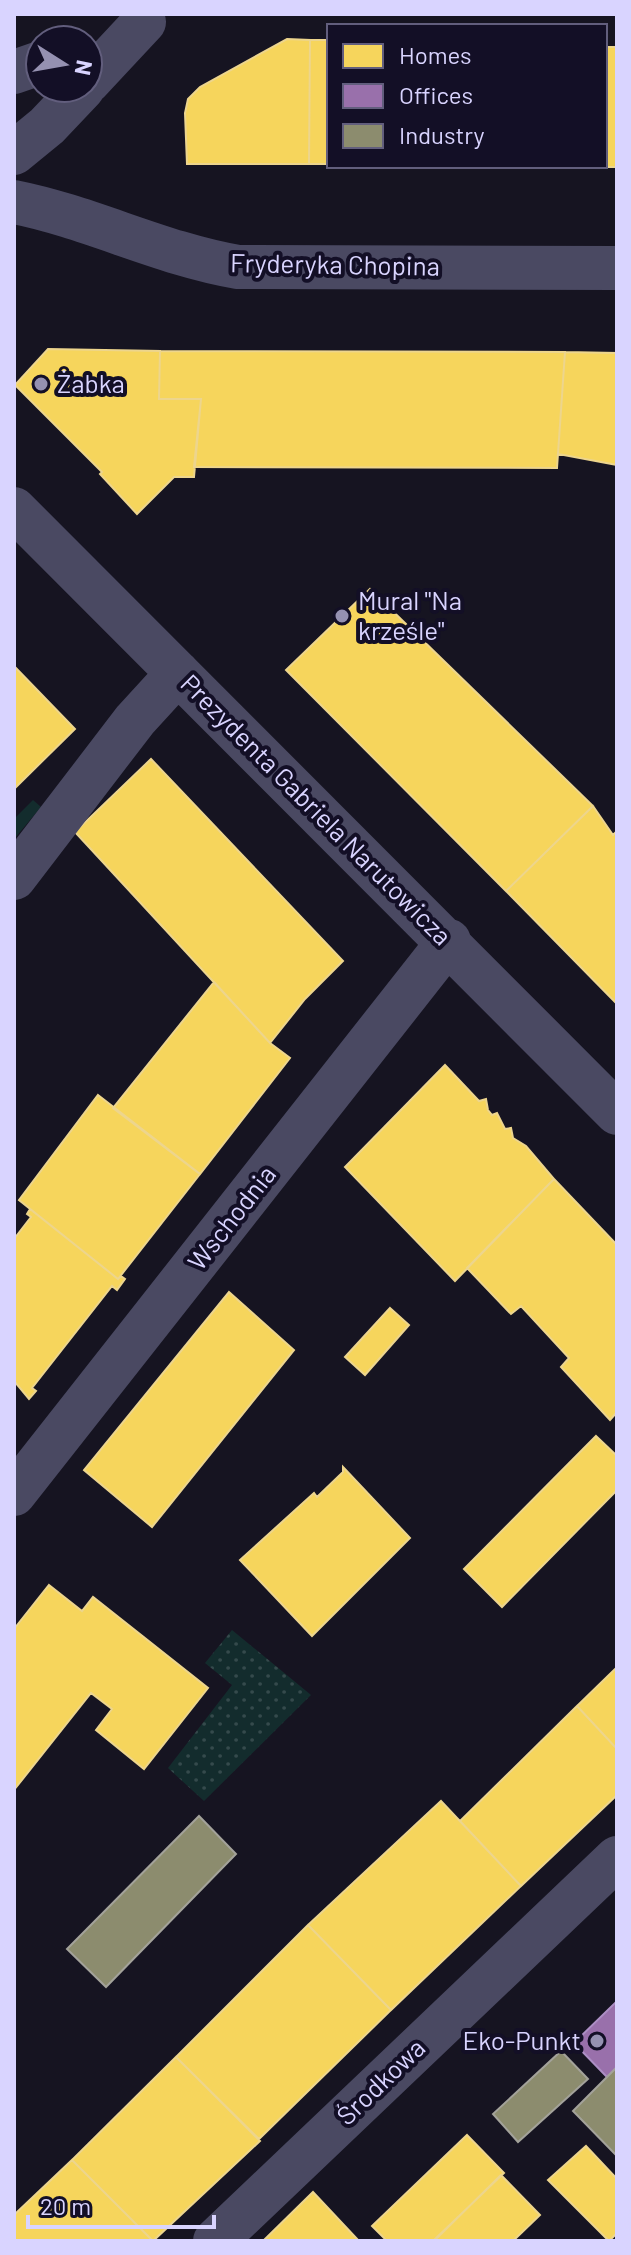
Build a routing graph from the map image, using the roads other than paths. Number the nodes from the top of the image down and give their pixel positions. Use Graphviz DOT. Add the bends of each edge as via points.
graph roads {
  1 [pos="150,18"];
  2 [pos="104,37"];
  3 [pos="104,65"];
  4 [pos="68,104"];
  5 [pos="14,153"];
  6 [pos="14,202"];
  7 [pos="617,268"];
  8 [pos="14,509"];
  9 [pos="178,673"];
  10 [pos="14,878"];
  11 [pos="449,941"];
  12 [pos="617,1113"];
  13 [pos="22,1466"];
  14 [pos="617,1858"];
  15 [pos="215,2241"];
  1 -- 2 [label="street"];
  1 -- 3 [label="street"];
  4 -- 5 [label="street"];
  6 -- 7 [label="street, Fryderyka Chopina" via="238,267"];
  8 -- 9 [label="street, Prezydenta Gabriela Narutowicza"];
  9 -- 10 [label="street" via="135,720"];
  9 -- 11 [label="street, Prezydenta Gabriela Narutowicza"];
  11 -- 12 [label="street, Prezydenta Gabriela Narutowicza"];
  11 -- 13 [label="street, Wschodnia"];
  14 -- 15 [label="street, Środkowa"];
}
